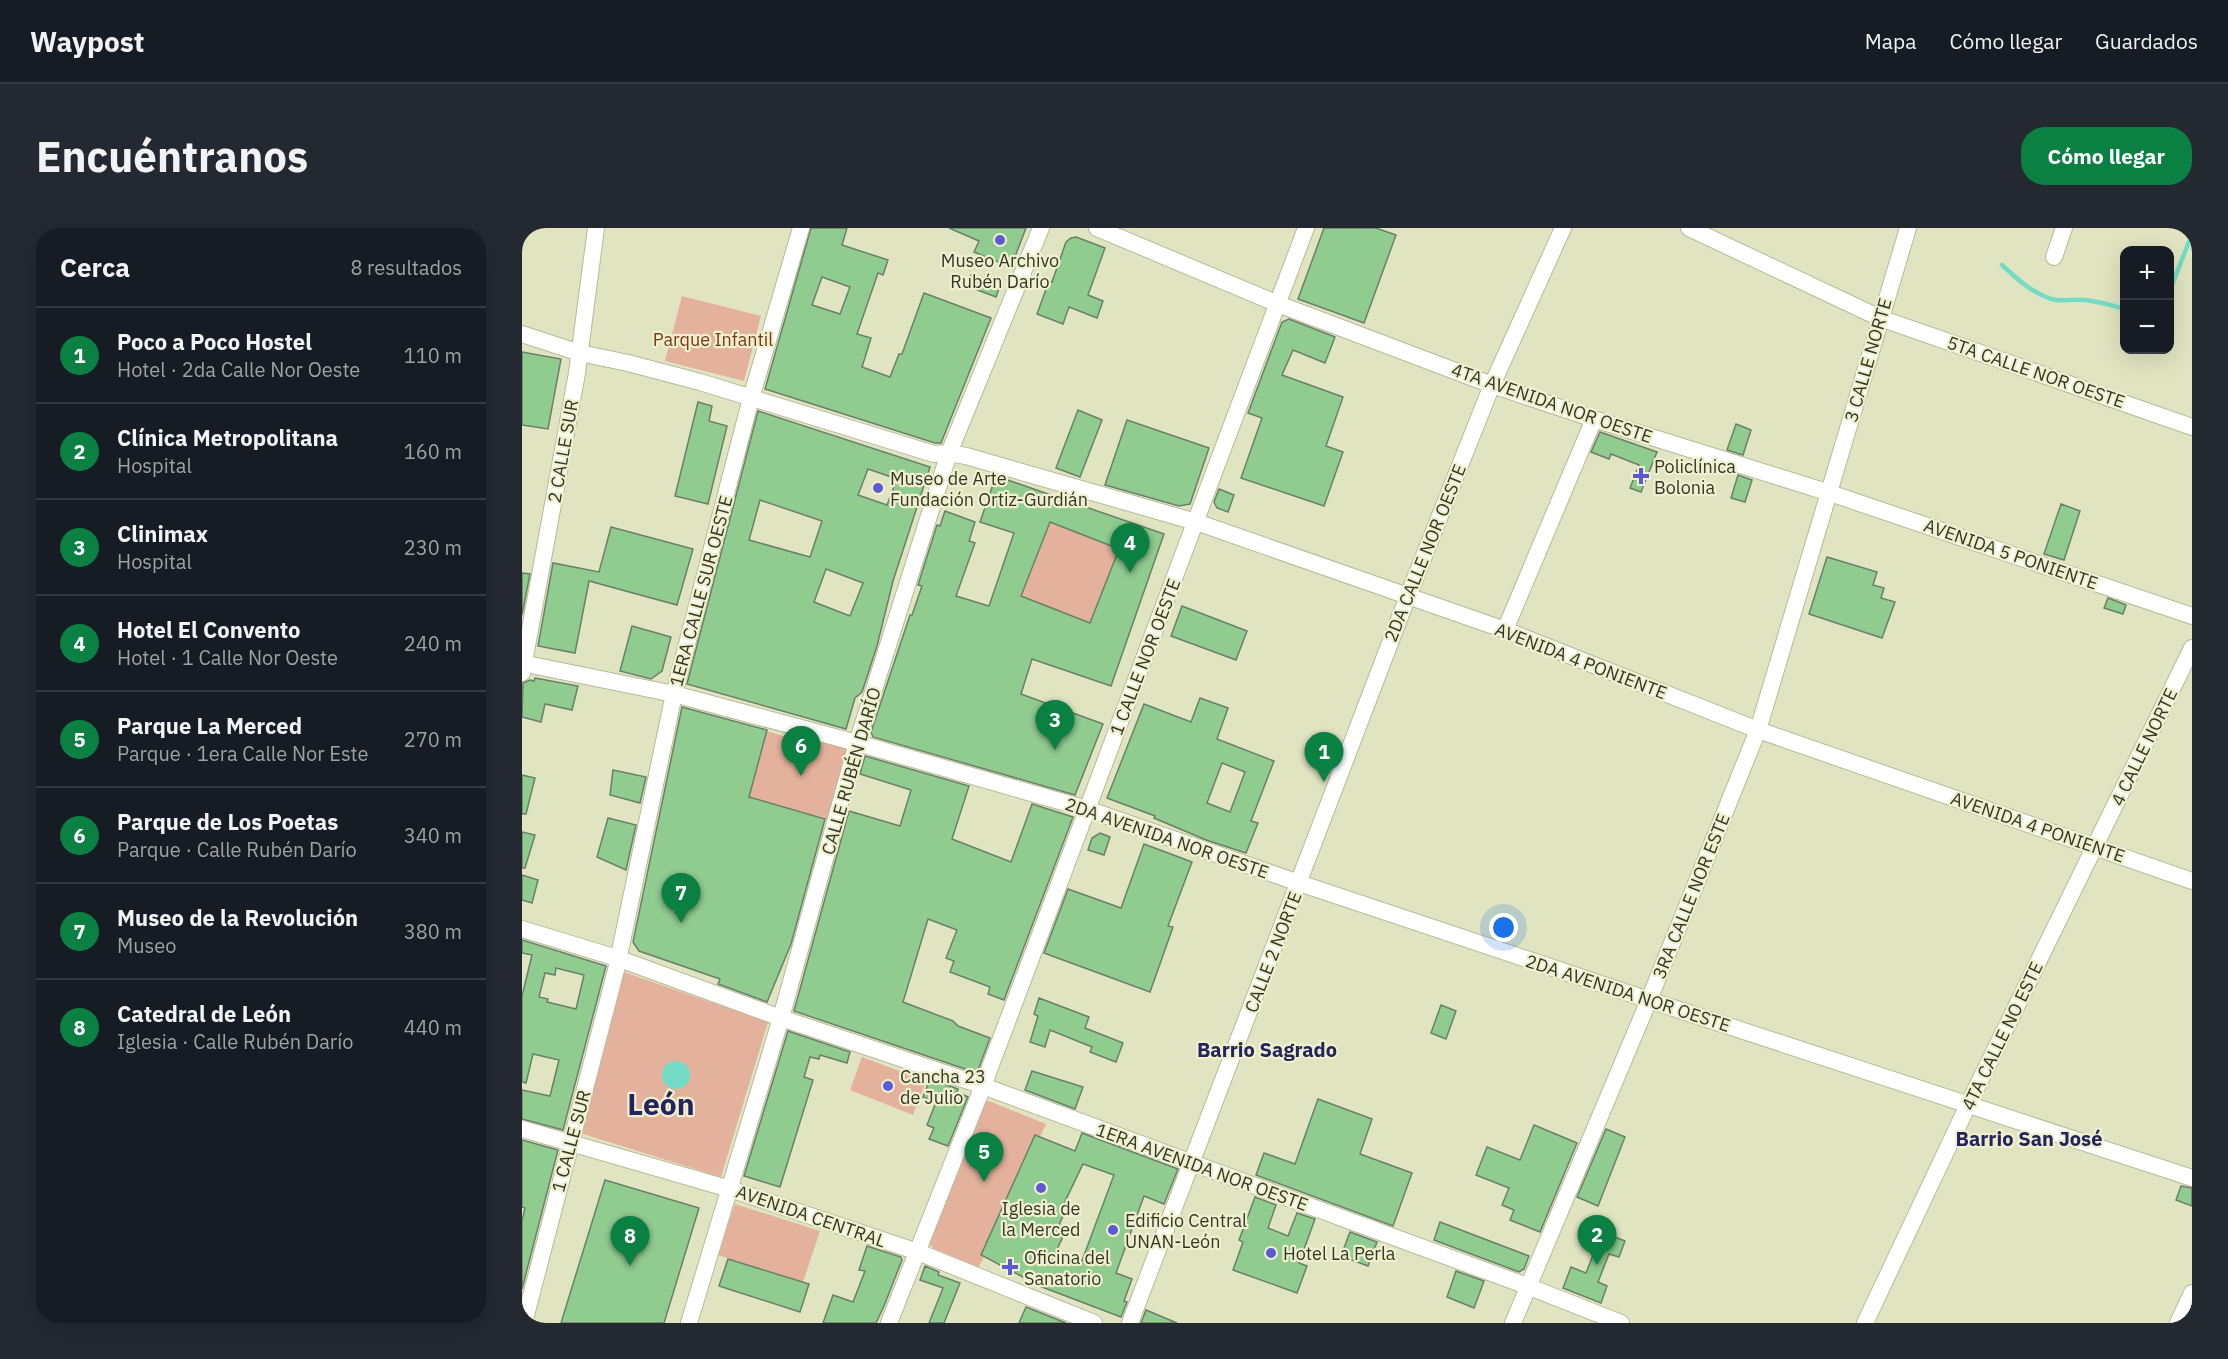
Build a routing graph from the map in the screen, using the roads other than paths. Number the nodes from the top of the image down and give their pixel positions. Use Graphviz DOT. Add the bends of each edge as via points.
graph roads {
  1 [pos="597,228"];
  2 [pos="801,228"];
  3 [pos="1041,228"];
  4 [pos="1097,228"];
  5 [pos="1306,228"];
  6 [pos="1563,228"];
  7 [pos="1689,228"];
  8 [pos="1908,228"];
  9 [pos="2064,228"];
  10 [pos="2054,256"];
  11 [pos="1278,304"];
  12 [pos="1880,318"];
  13 [pos="522,334"];
  14 [pos="580,352"];
  15 [pos="1492,385"];
  16 [pos="751,398"];
  17 [pos="1594,419"];
  18 [pos="2192,427"];
  19 [pos="949,453"];
  20 [pos="1830,493"];
  21 [pos="1196,522"];
  22 [pos="1408,596"];
  23 [pos="2192,616"];
  24 [pos="1505,630"];
  25 [pos="2192,648"];
  26 [pos="523,667"];
  27 [pos="674,694"];
  28 [pos="1758,730"];
  29 [pos="857,743"];
  30 [pos="1087,809"];
  31 [pos="2095,847"];
  32 [pos="2192,881"];
  33 [pos="1299,884"];
  34 [pos="522,929"];
  35 [pos="617,958"];
  36 [pos="1649,1000"];
  37 [pos="781,1018"];
  38 [pos="983,1086"];
  39 [pos="1968,1105"];
  40 [pos="522,1129"];
  41 [pos="571,1143"];
  42 [pos="1192,1164"];
  43 [pos="2192,1178"];
  44 [pos="730,1189"];
  45 [pos="918,1252"];
  46 [pos="1527,1286"];
  47 [pos="2192,1293"];
  48 [pos="524,1323"];
  49 [pos="689,1323"];
  50 [pos="889,1323"];
  51 [pos="1094,1323"];
  52 [pos="1130,1323"];
  53 [pos="1513,1323"];
  54 [pos="1621,1323"];
  55 [pos="1865,1323"];
  56 [pos="2178,1323"];
  1 -- 14 [label="street, 2 CALLE SUR"];
  2 -- 16 [label="street, 1ERA CALLE SUR OESTE"];
  3 -- 19 [label="street, CALLE RUBÉN DARÍO"];
  4 -- 11 [label="street, 4TA AVENIDA NOR OESTE"];
  5 -- 11 [label="street, 1 CALLE NOR OESTE"];
  6 -- 15 [label="street, 2DA CALLE NOR OESTE"];
  7 -- 12 [label="street, 5TA CALLE NOR OESTE"];
  8 -- 12 [label="street, 3 CALLE NORTE"];
  9 -- 10 [label="street"];
  11 -- 15 [label="street, 4TA AVENIDA NOR OESTE"];
  11 -- 21 [label="street, 1 CALLE NOR OESTE"];
  12 -- 18 [label="street, 5TA CALLE NOR OESTE"];
  12 -- 20 [label="street, 3 CALLE NORTE"];
  13 -- 14 [label="street, AVENIDA 4 PONIENTE"];
  14 -- 16 [label="street, AVENIDA 4 PONIENTE"];
  14 -- 26 [label="street, 2 CALLE SUR"];
  15 -- 17 [label="street, 4TA AVENIDA NOR OESTE"];
  15 -- 22 [label="street, 2DA CALLE NOR OESTE"];
  16 -- 19 [label="street, AVENIDA 4 PONIENTE" via="934,454"];
  16 -- 27 [label="street, 1ERA CALLE SUR OESTE"];
  17 -- 20 [label="street, 4TA AVENIDA NOR OESTE"];
  17 -- 24 [label="street"];
  19 -- 21 [label="street, AVENIDA 4 PONIENTE"];
  19 -- 29 [label="street, CALLE RUBÉN DARÍO"];
  20 -- 23 [label="street, AVENIDA 5 PONIENTE"];
  20 -- 28 [label="street, 3RA CALLE NOR ESTE"];
  21 -- 22 [label="street, AVENIDA 4 PONIENTE"];
  21 -- 30 [label="street, 1 CALLE NOR OESTE"];
  22 -- 24 [label="street, AVENIDA 4 PONIENTE"];
  22 -- 33 [label="street, 2DA CALLE NOR OESTE"];
  24 -- 28 [label="street, AVENIDA 4 PONIENTE"];
  25 -- 31 [label="street, 4 CALLE NORTE"];
  26 -- 27 [label="street, 2DA AVENIDA NOR OESTE"];
  27 -- 29 [label="street, 2DA AVENIDA NOR OESTE"];
  27 -- 35 [label="street, 1ERA CALLE SUR OESTE"];
  28 -- 31 [label="street, AVENIDA 4 PONIENTE"];
  28 -- 36 [label="street, 3RA CALLE NOR ESTE"];
  29 -- 30 [label="street, 2DA AVENIDA NOR OESTE"];
  29 -- 37 [label="street, CALLE RUBÉN DARÍO"];
  30 -- 33 [label="street, 2DA AVENIDA NOR OESTE"];
  30 -- 38 [label="street, 1 CALLE NOR OESTE"];
  31 -- 32 [label="street, AVENIDA 4 PONIENTE"];
  31 -- 39 [label="street, 4TA CALLE NO ESTE"];
  33 -- 36 [label="street, 2DA AVENIDA NOR OESTE"];
  33 -- 42 [label="street, CALLE 2 NORTE"];
  34 -- 35 [label="street, 1ERA AVENIDA NOR OESTE"];
  35 -- 37 [label="street, 1ERA AVENIDA NOR OESTE"];
  35 -- 41 [label="street, 1 CALLE SUR"];
  36 -- 39 [label="street, 2DA AVENIDA NOR OESTE"];
  36 -- 46 [label="street, 3RA CALLE NOR ESTE"];
  37 -- 38 [label="street, 1ERA AVENIDA NOR OESTE"];
  37 -- 44 [label="street, CALLE RUBÉN DARÍO"];
  38 -- 42 [label="street, 1ERA AVENIDA NOR OESTE"];
  38 -- 45 [label="street, 1 CALLE NOR OESTE"];
  39 -- 43 [label="street, 2DA AVENIDA NOR OESTE"];
  39 -- 55 [label="street, 4TA CALLE NO ESTE"];
  40 -- 41 [label="street, AVENIDA CENTRAL"];
  41 -- 44 [label="street, AVENIDA CENTRAL"];
  41 -- 48 [label="street, 1 CALLE SUR"];
  42 -- 46 [label="street, 1ERA AVENIDA NOR OESTE"];
  42 -- 52 [label="street, CALLE 2 NORTE"];
  44 -- 45 [label="street, AVENIDA CENTRAL"];
  44 -- 49 [label="street, CALLE RUBÉN DARÍO"];
  45 -- 50 [label="street, 1 CALLE NOR OESTE"];
  45 -- 51 [label="street, AVENIDA CENTRAL"];
  46 -- 53 [label="street, 3RA CALLE NOR ESTE"];
  46 -- 54 [label="street, 1ERA AVENIDA NOR OESTE"];
  47 -- 56 [label="street"];
}
